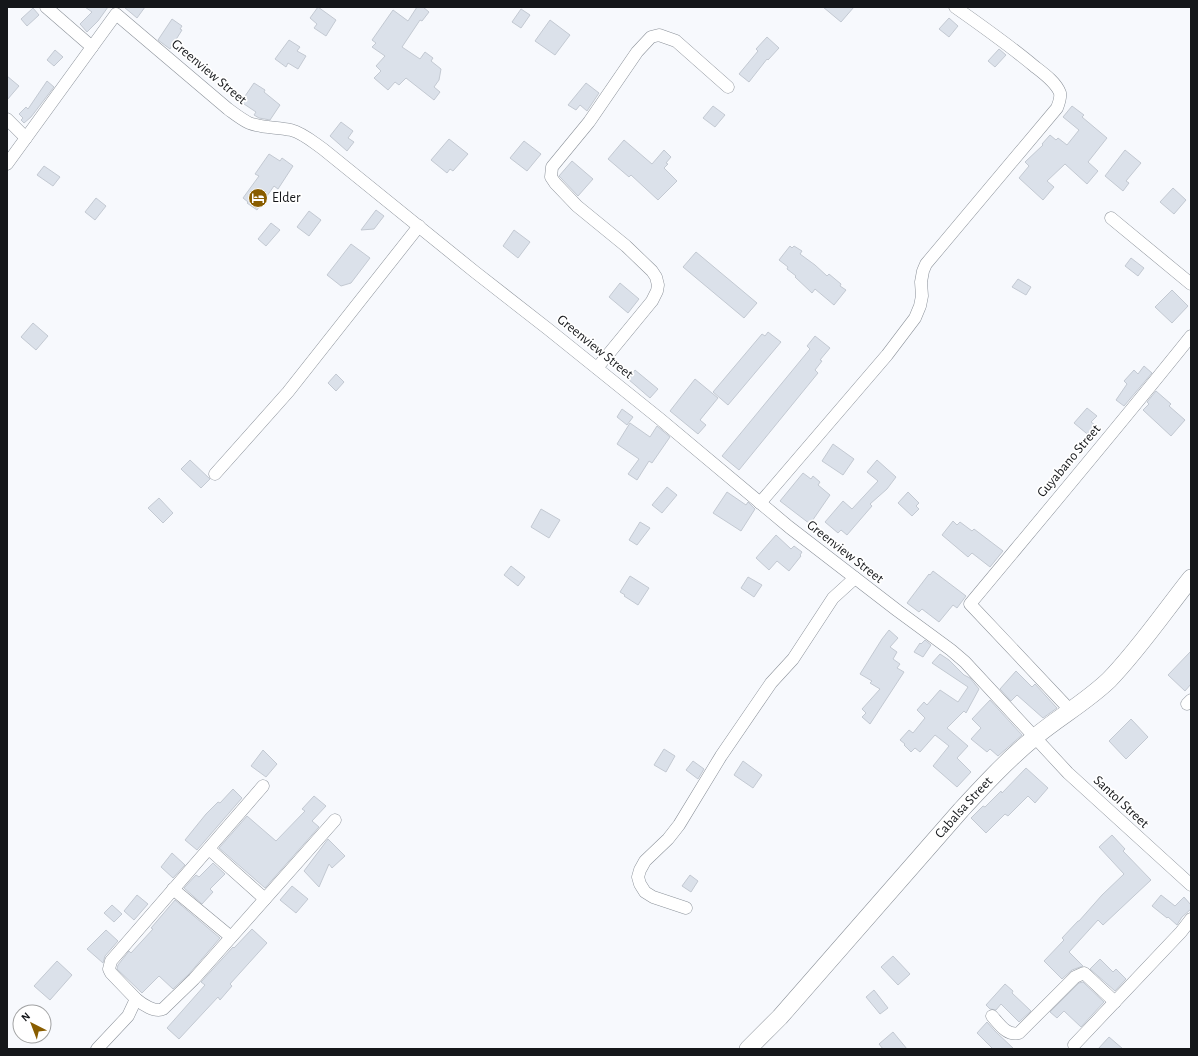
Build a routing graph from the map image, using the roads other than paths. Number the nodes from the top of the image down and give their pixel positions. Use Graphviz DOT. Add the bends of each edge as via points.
graph roads {
  1 [pos="46,7"];
  2 [pos="956,7"];
  3 [pos="92,47"];
  4 [pos="728,87"];
  5 [pos="7,119"];
  6 [pos="26,138"];
  7 [pos="7,164"];
  8 [pos="1111,218"];
  9 [pos="419,226"];
  10 [pos="1191,284"];
  11 [pos="1191,336"];
  12 [pos="597,368"];
  13 [pos="215,474"];
  14 [pos="760,503"];
  15 [pos="855,578"];
  16 [pos="1191,578"];
  17 [pos="1071,711"];
  18 [pos="1035,737"];
  19 [pos="263,786"];
  20 [pos="334,820"];
  21 [pos="209,849"];
  22 [pos="1191,885"];
  23 [pos="173,889"];
  24 [pos="265,899"];
  25 [pos="686,908"];
  26 [pos="1191,919"];
  27 [pos="231,937"];
  28 [pos="136,1000"];
  29 [pos="1115,1002"];
  30 [pos="992,1016"];
  31 [pos="1074,1045"];
  32 [pos="97,1049"];
  33 [pos="748,1049"];
  1 -- 3 [label="street"];
  2 -- 14 [label="street" via="1008,44 1049,78 1060,94 1057,108 926,264 921,282 920,306 915,318 901,337"];
  3 -- 6 [label="street"];
  3 -- 9 [label="street, Greenview Street" via="116,14 228,109 249,123 292,130 304,135"];
  4 -- 12 [label="street" via="676,41 659,35 651,37 637,52 588,122 552,167 551,177 555,183 577,206 652,271 658,285 652,301"];
  5 -- 6 [label="street"];
  6 -- 7 [label="street"];
  8 -- 10 [label="street"];
  9 -- 12 [label="street, Greenview Street"];
  9 -- 13 [label="street" via="288,392"];
  11 -- 17 [label="street, Guyabano Street" via="970,604"];
  12 -- 14 [label="street, Greenview Street"];
  14 -- 15 [label="street, Greenview Street"];
  15 -- 18 [label="street, Greenview Street" via="965,662"];
  15 -- 25 [label="street" via="833,598 793,659 771,683 721,756 679,825 645,861 640,870 638,877 645,892"];
  16 -- 17 [label="street, Cabalsa Street" via="1108,681"];
  17 -- 18 [label="street, Cabalsa Street"];
  18 -- 22 [label="street, Santol Street" via="1068,773"];
  18 -- 33 [label="street, Cabalsa Street" via="961,810 780,1017"];
  19 -- 21 [label="street"];
  20 -- 24 [label="street"];
  21 -- 23 [label="street"];
  21 -- 24 [label="street"];
  23 -- 27 [label="street"];
  23 -- 28 [label="street" via="109,965 111,973"];
  24 -- 27 [label="street"];
  26 -- 29 [label="street"];
  27 -- 28 [label="street" via="194,979 161,1010 158,1011"];
  28 -- 32 [label="street" via="128,1016"];
  29 -- 30 [label="street" via="1084,973 1075,976 1019,1033 1008,1033"];
  29 -- 31 [label="street"];
}
